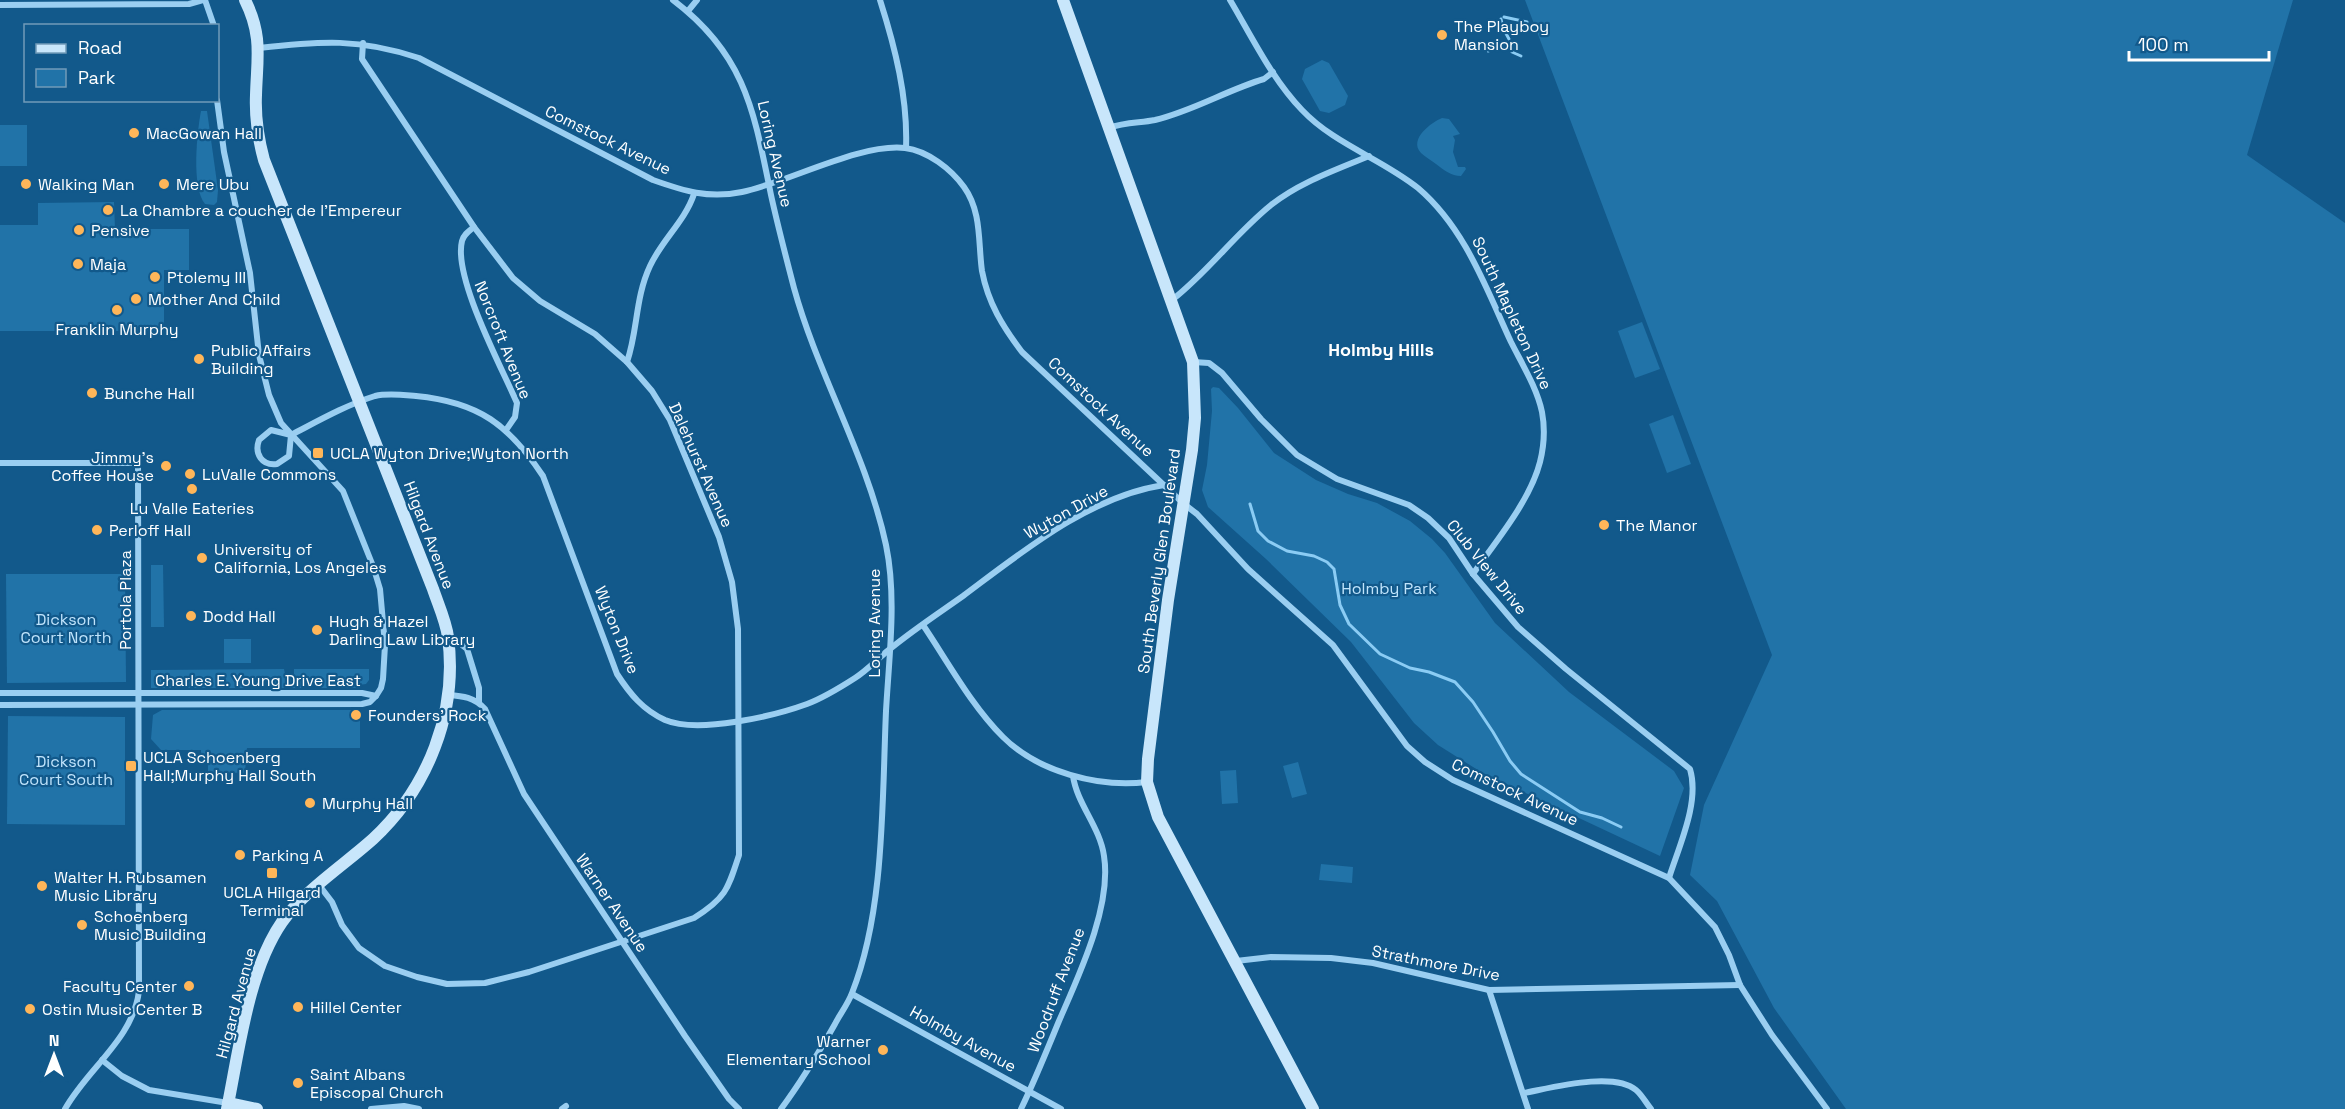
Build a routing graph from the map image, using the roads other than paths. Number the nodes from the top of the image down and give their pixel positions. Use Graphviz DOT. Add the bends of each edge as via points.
graph roads {
  1 [pos="204,0"];
  2 [pos="245,0"];
  3 [pos="673,0"];
  4 [pos="697,0"];
  5 [pos="880,0"];
  6 [pos="1064,0"];
  7 [pos="1230,0"];
  8 [pos="0,5"];
  9 [pos="688,11"];
  10 [pos="213,24"];
  11 [pos="363,43"];
  12 [pos="259,48"];
  13 [pos="1274,72"];
  14 [pos="217,102"];
  15 [pos="1109,128"];
  16 [pos="906,148"];
  17 [pos="1369,156"];
  18 [pos="769,185"];
  19 [pos="694,194"];
  20 [pos="474,227"];
  21 [pos="1172,301"];
  22 [pos="627,362"];
  23 [pos="1193,362"];
  24 [pos="360,403"];
  25 [pos="506,430"];
  26 [pos="291,435"];
  27 [pos="0,463"];
  28 [pos="1164,485"];
  29 [pos="1184,504"];
  30 [pos="1473,574"];
  31 [pos="923,625"];
  32 [pos="447,634"];
  33 [pos="889,649"];
  34 [pos="1,693"];
  35 [pos="139,693"];
  36 [pos="448,695"];
  37 [pos="376,696"];
  38 [pos="479,702"];
  39 [pos="1,705"];
  40 [pos="139,705"];
  41 [pos="739,721"];
  42 [pos="1073,776"];
  43 [pos="1147,783"];
  44 [pos="1669,878"];
  45 [pos="319,885"];
  46 [pos="621,942"];
  47 [pos="1236,961"];
  48 [pos="1740,985"];
  49 [pos="1489,990"];
  50 [pos="852,994"];
  51 [pos="102,1060"];
  52 [pos="1029,1091"];
  53 [pos="1524,1094"];
  54 [pos="227,1106"];
  55 [pos="65,1109"];
  56 [pos="257,1109"];
  57 [pos="371,1109"];
  58 [pos="419,1109"];
  59 [pos="739,1109"];
  60 [pos="780,1109"];
  61 [pos="1021,1109"];
  62 [pos="1061,1109"];
  63 [pos="1313,1109"];
  64 [pos="1528,1109"];
  65 [pos="1651,1109"];
  66 [pos="1827,1109"];
  1 -- 8 [label="street" via="189,4"];
  1 -- 10 [label="street"];
  2 -- 12 [label="street, Hilgard Avenue" via="258,31"];
  3 -- 9 [label="street, Loring Avenue"];
  4 -- 9 [label="street"];
  5 -- 16 [label="street" via="899,72"];
  6 -- 15 [label="street, South Beverly Glen Boulevard"];
  7 -- 13 [label="street, South Mapleton Drive"];
  9 -- 18 [label="street, Loring Avenue" via="715,37 735,69 754,113"];
  11 -- 12 [label="street, Comstock Avenue"];
  11 -- 19 [label="street, Comstock Avenue" via="419,58 653,180"];
  11 -- 20 [label="street, Dalehurst Avenue" via="362,58"];
  12 -- 24 [label="street, Hilgard Avenue" via="256,113 264,160"];
  13 -- 15 [label="street" via="1172,114"];
  13 -- 17 [label="street, South Mapleton Drive" via="1302,110 1320,126"];
  14 -- 26 [label="street, Charles E. Young Drive East" via="250,273 259,355 275,411"];
  15 -- 21 [label="street, South Beverly Glen Boulevard"];
  16 -- 18 [label="street, Comstock Avenue" via="861,153"];
  16 -- 28 [label="street, Comstock Avenue" via="932,158 951,171 966,189 980,234 986,288 1004,328 1022,352"];
  17 -- 21 [label="street" via="1288,192"];
  17 -- 30 [label="street, South Mapleton Drive" via="1428,197 1461,237 1542,411 1543,444 1534,479"];
  18 -- 19 [label="street, Comstock Avenue" via="741,192"];
  18 -- 33 [label="street, Loring Avenue" via="798,304 876,505 890,579"];
  19 -- 22 [label="street" via="690,207 665,238 641,288"];
  20 -- 22 [label="street, Dalehurst Avenue" via="513,278 540,301 595,334"];
  20 -- 25 [label="street, Norcroft Avenue" via="461,243 460,266 517,403 515,417"];
  21 -- 23 [label="street, South Beverly Glen Boulevard"];
  22 -- 41 [label="street, Dalehurst Avenue" via="670,420 719,537 732,582 738,629"];
  23 -- 29 [label="street, South Beverly Glen Boulevard" via="1195,418"];
  23 -- 30 [label="street, Club View Drive" via="1209,363 1222,373 1297,455 1337,479 1409,505 1428,519 1449,538"];
  24 -- 25 [label="street, Wyton Drive" via="386,394 435,398 460,404"];
  24 -- 26 [label="street, Wyton Drive"];
  24 -- 32 [label="street, Hilgard Avenue"];
  25 -- 41 [label="street, Wyton Drive" via="543,476 617,674 631,695 647,711 668,721 690,726"];
  26 -- 26 [label="street, Wyton Drive" via="271,430 262,436 257,445 262,460 272,465 290,456"];
  26 -- 37 [label="street, Charles E. Young Drive East" via="343,491 373,566 380,589 385,645 383,679"];
  27 -- 35 [label="street, Portola Plaza" via="138,464"];
  28 -- 29 [label="street, Comstock Avenue"];
  28 -- 31 [label="street, Wyton Drive" via="1141,490 1069,522"];
  29 -- 43 [label="street, South Beverly Glen Boulevard" via="1168,600"];
  29 -- 44 [label="street, Comstock Avenue" via="1248,569 1333,645 1407,746 1425,762 1453,780"];
  30 -- 44 [label="street, Club View Drive" via="1518,627 1690,770 1694,783 1692,802"];
  31 -- 33 [label="street, Wyton Drive"];
  31 -- 42 [label="street" via="1004,739 1025,754"];
  32 -- 36 [label="street, Hilgard Avenue"];
  32 -- 38 [label="street, Warner Avenue" via="467,649 479,688"];
  33 -- 41 [label="street, Wyton Drive" via="857,677 809,703"];
  33 -- 50 [label="street, Loring Avenue" via="875,892 868,940"];
  34 -- 35 [label="street, Charles E. Young Drive East"];
  35 -- 37 [label="street, Charles E. Young Drive East"];
  35 -- 40 [label="street"];
  36 -- 38 [label="street" via="467,696"];
  36 -- 45 [label="street, Hilgard Avenue" via="437,741 416,787 375,837"];
  37 -- 40 [label="street, Charles E. Young Drive East" via="362,704"];
  38 -- 46 [label="street, Warner Avenue" via="524,794"];
  39 -- 40 [label="street"];
  40 -- 51 [label="street, Charles E. Young Drive East" via="140,991 130,1022"];
  41 -- 46 [label="street, Dalehurst Avenue" via="739,855 729,885 715,905 694,918"];
  42 -- 43 [label="street" via="1128,785"];
  42 -- 52 [label="street, Woodruff Avenue" via="1104,854 1103,895 1092,940"];
  43 -- 47 [label="street, South Beverly Glen Boulevard" via="1158,817"];
  44 -- 48 [label="street, Comstock Avenue" via="1715,927"];
  45 -- 46 [label="street" via="359,948 384,966 447,984 485,983"];
  45 -- 54 [label="street, Hilgard Avenue" via="284,920 268,945"];
  46 -- 59 [label="street, Warner Avenue"];
  47 -- 49 [label="street, Strathmore Drive" via="1332,958 1373,963"];
  47 -- 63 [label="street, South Beverly Glen Boulevard"];
  48 -- 49 [label="street, Strathmore Drive"];
  48 -- 66 [label="street, Comstock Avenue"];
  49 -- 53 [label="street"];
  50 -- 52 [label="street, Holmby Avenue"];
  50 -- 60 [label="street, Loring Avenue" via="814,1061"];
  51 -- 54 [label="street" via="149,1090"];
  51 -- 55 [label="street, Charles E. Young Drive East"];
  52 -- 61 [label="street, Woodruff Avenue"];
  52 -- 62 [label="street, Holmby Avenue"];
  53 -- 64 [label="street"];
  53 -- 65 [label="street" via="1583,1081 1610,1081 1635,1089"];
  54 -- 56 [label="street"];
  57 -- 58 [label="street"];
}
